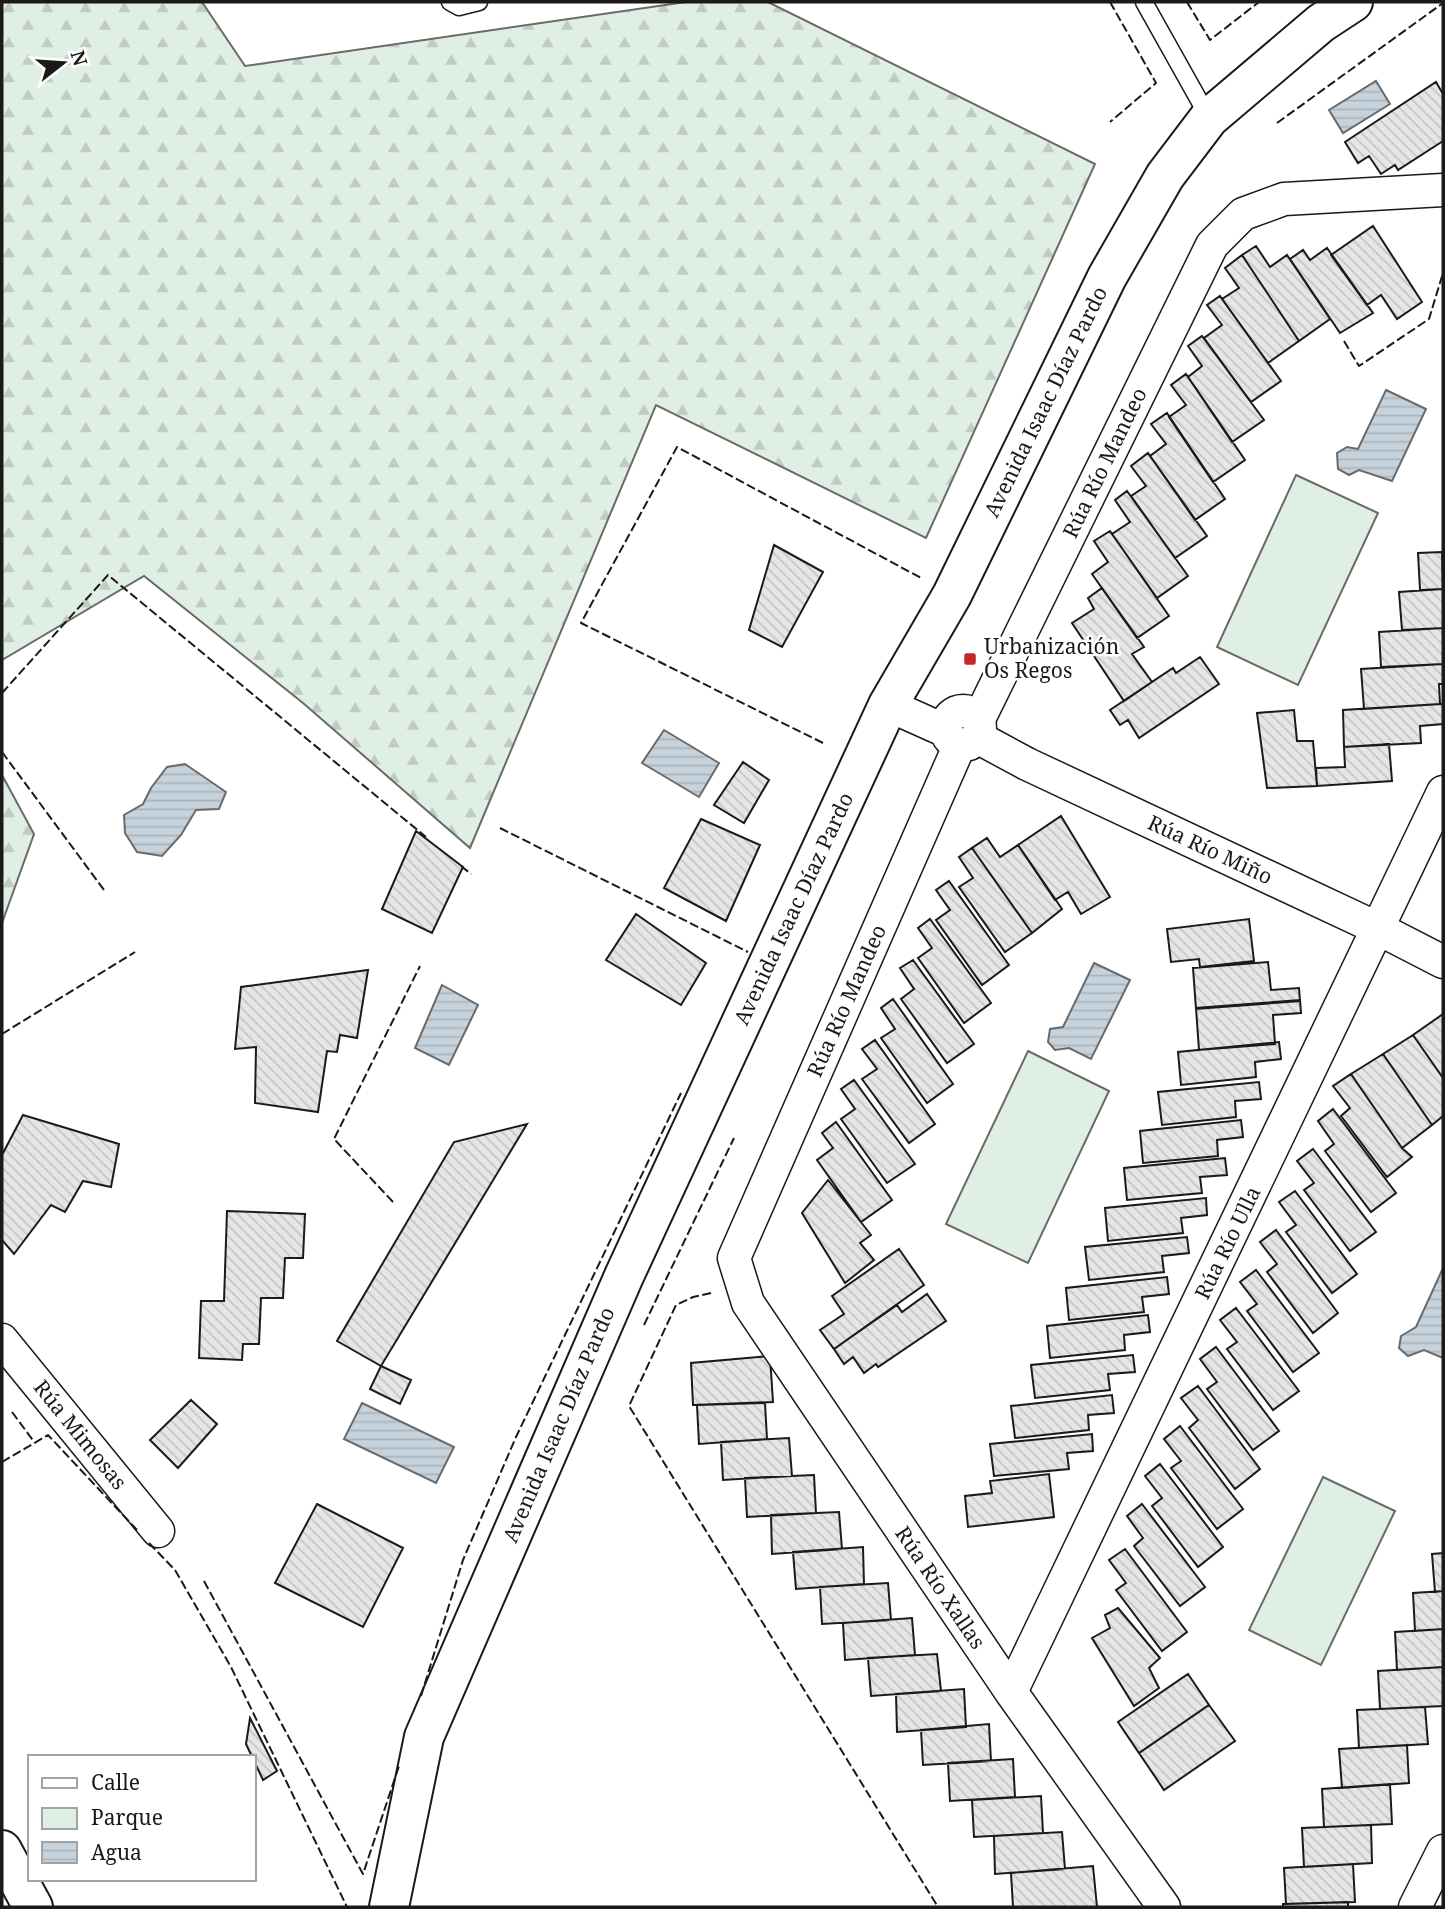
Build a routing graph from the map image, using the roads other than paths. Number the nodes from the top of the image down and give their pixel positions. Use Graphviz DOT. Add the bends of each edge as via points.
graph roads {
  1 [pos="450,2"];
  2 [pos="479,2"];
  3 [pos="1144,2"];
  4 [pos="1353,2"];
  5 [pos="1209,118"];
  6 [pos="1443,190"];
  7 [pos="888,705"];
  8 [pos="965,733"];
  9 [pos="1443,792"];
  10 [pos="1377,928"];
  11 [pos="1443,962"];
  12 [pos="734,1258"];
  13 [pos="2,1340"];
  14 [pos="158,1531"];
  15 [pos="1011,1692"];
  16 [pos="2,1850"];
  17 [pos="1443,1851"];
  18 [pos="33,1907"];
  19 [pos="389,1907"];
  20 [pos="1164,1907"];
  21 [pos="1415,1907"];
  1 -- 2 [label="lane" via="460,7"];
  3 -- 5 [label="lane"];
  4 -- 5 [label="street, Avenida Isaac Díaz Pardo" via="1321,23"];
  5 -- 7 [label="street, Avenida Isaac Díaz Pardo" via="1165,176 1107,277 952,595"];
  6 -- 8 [label="street, Rúa Río Mandeo" via="1284,199 1243,214 1212,245"];
  7 -- 8 [label="street, Rúa Río Miño"];
  7 -- 19 [label="street, Avenida Isaac Díaz Pardo" via="624,1276 424,1737"];
  8 -- 10 [label="street, Rúa Río Miño"];
  8 -- 12 [label="street, Rúa Río Mandeo"];
  9 -- 10 [label="street, Rúa Río Ulla"];
  10 -- 11 [label="street, Rúa Río Miño"];
  10 -- 15 [label="street, Rúa Río Ulla"];
  12 -- 15 [label="street, Rúa Río Xallas" via="748,1303"];
  13 -- 14 [label="street, Rúa Mimosas"];
  15 -- 20 [label="street, Rúa Río Xallas"];
  16 -- 18 [label="street"];
  17 -- 21 [label="street"];
}
